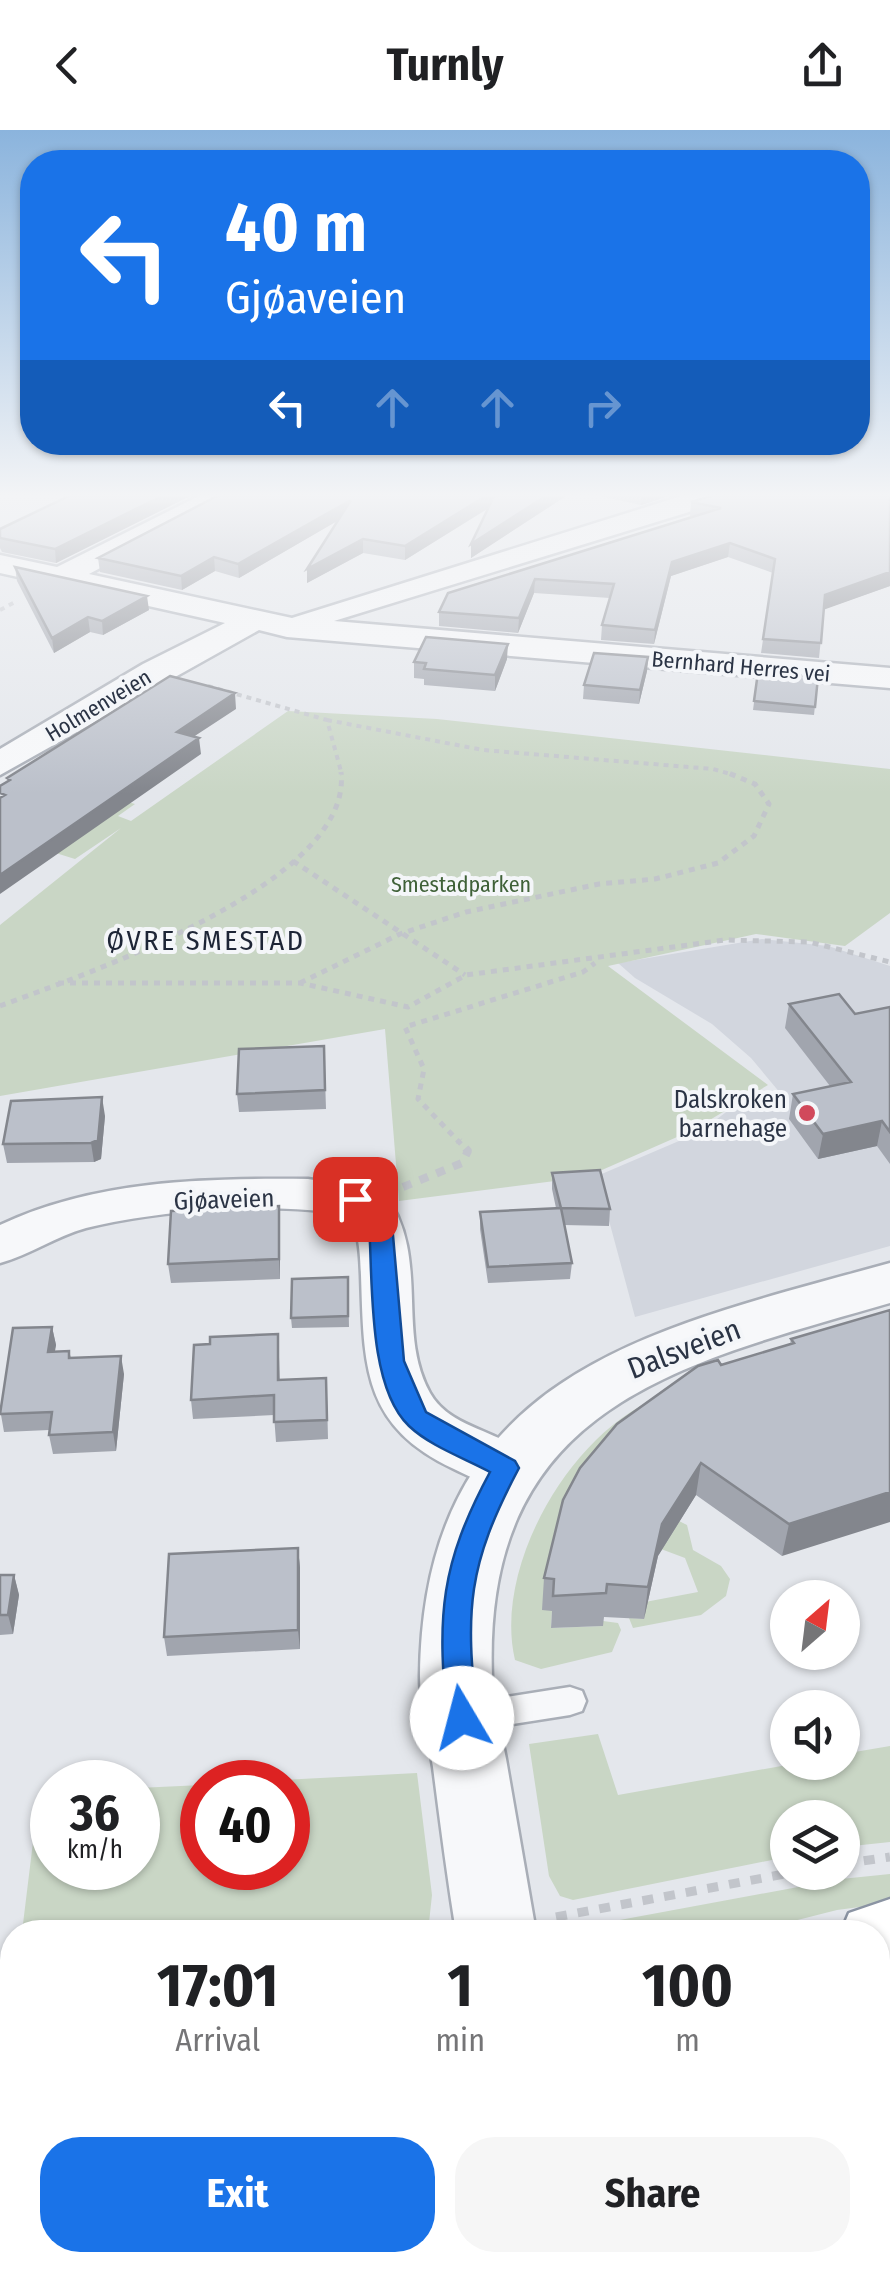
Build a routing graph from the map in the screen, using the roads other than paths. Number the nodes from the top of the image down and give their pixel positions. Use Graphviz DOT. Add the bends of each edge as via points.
graph roads {
  1 [pos="129,594"];
  2 [pos="396,594"];
  3 [pos="251,622"];
  4 [pos="286,628"];
  5 [pos="890,678"];
  6 [pos="0,764"];
  7 [pos="0,1246"];
  8 [pos="890,1283"];
  9 [pos="506,1468"];
  10 [pos="570,1701"];
  11 [pos="462,1718"];
  12 [pos="524,1920"];
  1 -- 3 [label="street, Bernhard Herres vei"];
  2 -- 4 [label="street"];
  3 -- 4 [label="street, Bernhard Herres vei"];
  3 -- 6 [label="street, Holmenveien"];
  4 -- 5 [label="street, Bernhard Herres vei"];
  7 -- 9 [label="street, Gjøaveien" via="79,1213 152,1201 326,1196 365,1204 380,1224 391,1361 406,1402 438,1432"];
  8 -- 9 [label="street, Dalsveien" via="640,1360 559,1412"];
  9 -- 11 [label="street, Dalsveien" via="473,1529 458,1586 454,1643"];
  10 -- 11 [label="lane"];
  11 -- 12 [label="street, Dalsveien"];
}
